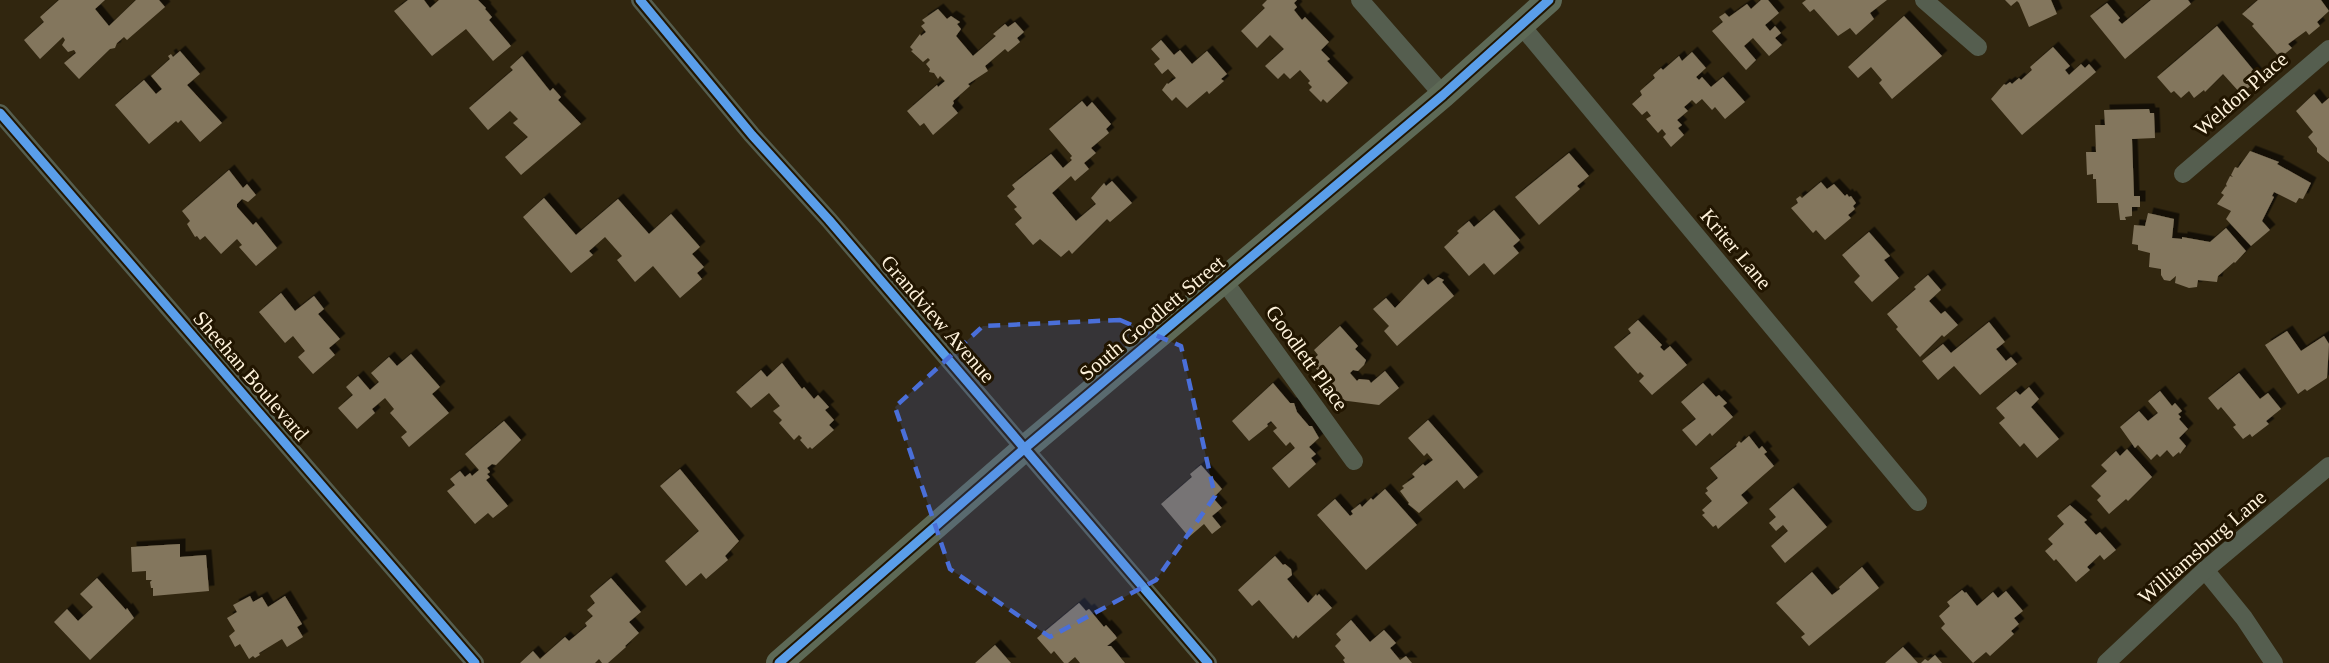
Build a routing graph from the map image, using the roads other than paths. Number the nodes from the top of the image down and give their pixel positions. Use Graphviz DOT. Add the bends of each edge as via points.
graph roads {
  1 [pos="640,0"];
  2 [pos="1360,0"];
  3 [pos="1549,0"];
  4 [pos="1924,0"];
  5 [pos="1520,24"];
  6 [pos="1978,47"];
  7 [pos="2329,49"];
  8 [pos="1443,95"];
  9 [pos="0,113"];
  10 [pos="2183,174"];
  11 [pos="1224,281"];
  12 [pos="1025,448"];
  13 [pos="1353,461"];
  14 [pos="2329,466"];
  15 [pos="1918,502"];
  16 [pos="2205,570"];
  17 [pos="475,663"];
  18 [pos="779,663"];
  19 [pos="1208,663"];
  20 [pos="2106,663"];
  21 [pos="2274,663"];
  1 -- 12 [label="street, Grandview Avenue" via="752,135"];
  2 -- 8 [label="street"];
  3 -- 5 [label="main road, South Goodlett Street"];
  4 -- 6 [label="street"];
  5 -- 8 [label="main road, South Goodlett Street"];
  5 -- 15 [label="street, Kriter Lane"];
  7 -- 10 [label="street, Weldon Place"];
  8 -- 11 [label="main road, South Goodlett Street"];
  9 -- 17 [label="street, Sheehan Boulevard"];
  11 -- 12 [label="main road, South Goodlett Street"];
  11 -- 13 [label="street, Goodlett Place"];
  12 -- 18 [label="main road, South Goodlett Street"];
  12 -- 19 [label="street, Grandview Avenue"];
  14 -- 16 [label="street, Williamsburg Lane"];
  16 -- 20 [label="street, Williamsburg Lane"];
  16 -- 21 [label="street"];
}
